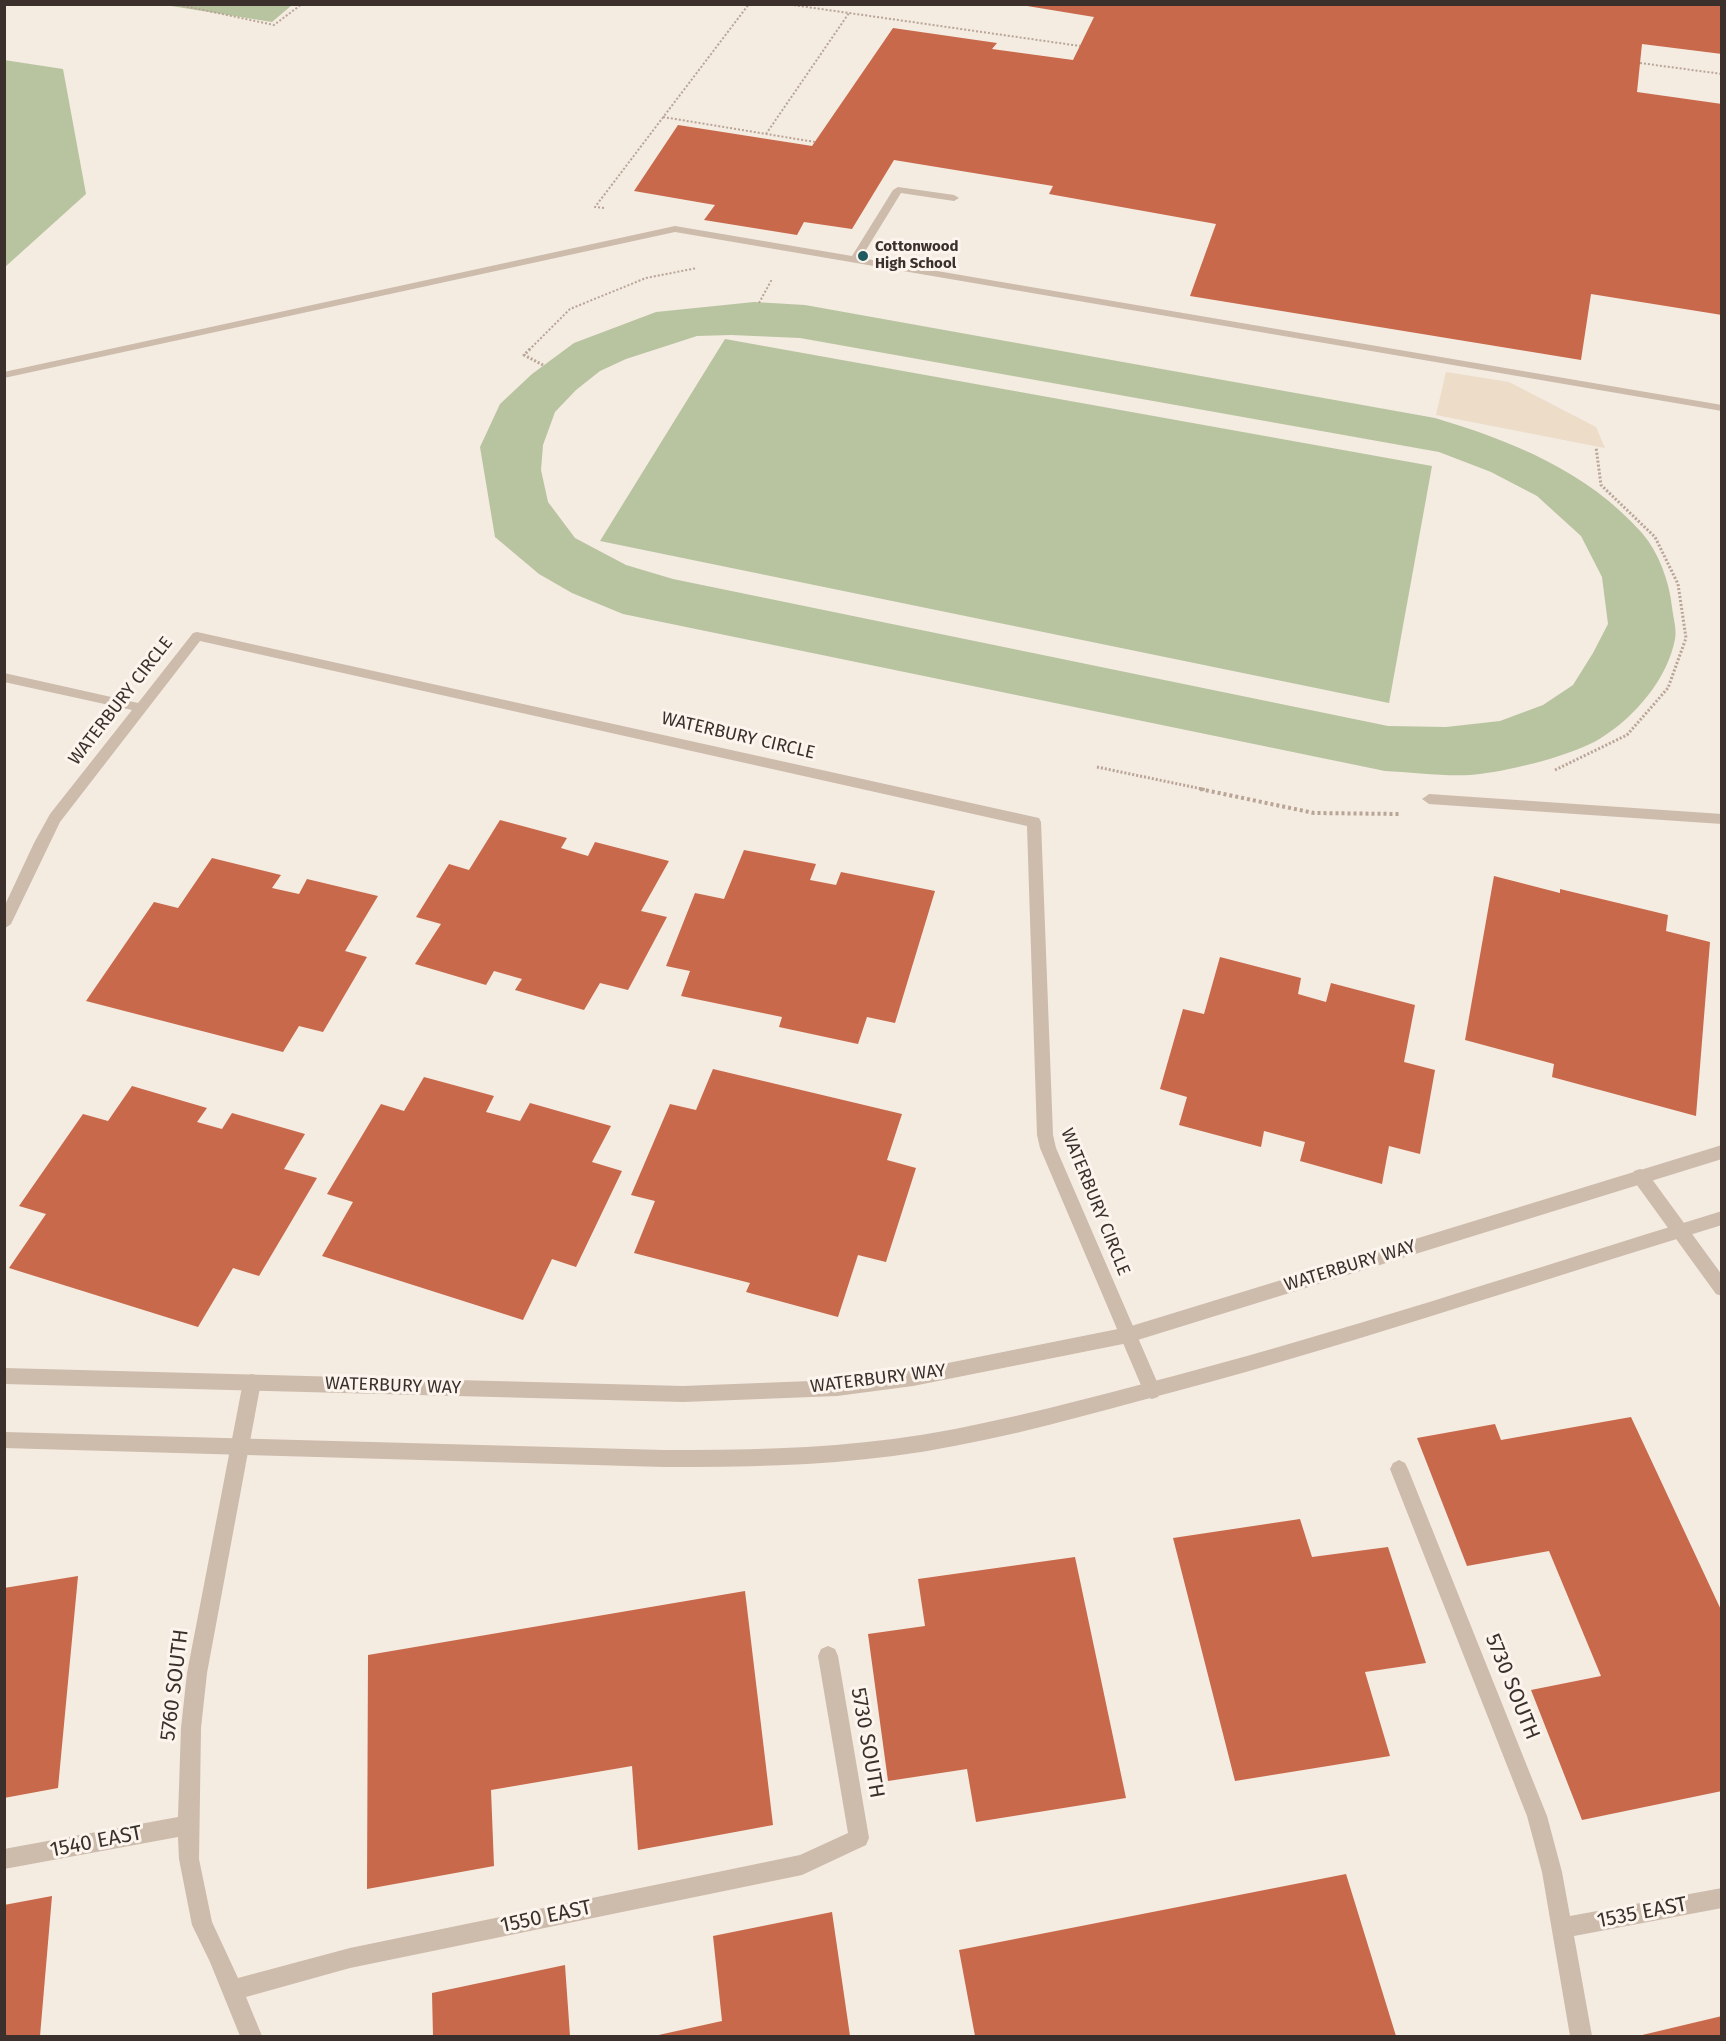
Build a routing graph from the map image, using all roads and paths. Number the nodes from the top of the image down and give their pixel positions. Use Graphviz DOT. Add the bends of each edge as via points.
graph roads {
  1 [pos="175,4"];
  2 [pos="302,4"];
  3 [pos="749,4"];
  4 [pos="786,4"];
  5 [pos="849,13"];
  6 [pos="1080,46"];
  7 [pos="1640,63"];
  8 [pos="1722,74"];
  9 [pos="663,117"];
  10 [pos="766,134"];
  11 [pos="815,142"];
  12 [pos="954,198"];
  13 [pos="605,208"];
  14 [pos="855,260"];
  15 [pos="775,275"];
  16 [pos="759,303"];
  17 [pos="4,375"];
  18 [pos="1722,408"];
  19 [pos="1596,447"];
  20 [pos="4,677"];
  21 [pos="141,708"];
  22 [pos="1097,767"];
  23 [pos="1551,771"];
  24 [pos="1429,799"];
  25 [pos="1404,814"];
  26 [pos="1722,819"];
  27 [pos="4,924"];
  28 [pos="1722,1152"];
  29 [pos="1640,1176"];
  30 [pos="1722,1218"];
  31 [pos="1679,1231"];
  32 [pos="1722,1290"];
  33 [pos="1128,1335"];
  34 [pos="4,1376"];
  35 [pos="252,1382"];
  36 [pos="1152,1391"];
  37 [pos="4,1440"];
  38 [pos="241,1444"];
  39 [pos="1399,1469"];
  40 [pos="828,1656"];
  41 [pos="188,1825"];
  42 [pos="859,1838"];
  43 [pos="4,1859"];
  44 [pos="1722,1898"];
  45 [pos="1562,1928"];
  46 [pos="231,1990"];
  47 [pos="252,2037"];
  48 [pos="1581,2037"];
  1 -- 2 [label="path" via="274,25"];
  3 -- 9 [label="path"];
  4 -- 5 [label="path"];
  5 -- 6 [label="path"];
  5 -- 10 [label="path"];
  7 -- 8 [label="path"];
  9 -- 10 [label="path"];
  9 -- 13 [label="path" via="595,207"];
  10 -- 11 [label="path"];
  12 -- 14 [label="street" via="898,190"];
  14 -- 17 [label="street" via="675,229"];
  14 -- 18 [label="street"];
  15 -- 16 [label="path"];
  19 -- 23 [label="path" via="1601,485 1655,537 1678,584 1686,638 1668,688 1627,735"];
  20 -- 21 [label="street"];
  21 -- 27 [label="street, WATERBURY CIRCLE" via="51,823"];
  21 -- 33 [label="street, WATERBURY CIRCLE" via="197,636 1034,822 1045,1135"];
  22 -- 25 [label="path" via="1314,813"];
  24 -- 26 [label="street"];
  28 -- 29 [label="street, WATERBURY WAY"];
  29 -- 31 [label="street"];
  29 -- 33 [label="street, WATERBURY WAY"];
  30 -- 31 [label="street"];
  31 -- 32 [label="street"];
  31 -- 36 [label="street"];
  33 -- 35 [label="street, WATERBURY WAY" via="913,1378 837,1388 683,1394"];
  33 -- 36 [label="street, WATERBURY CIRCLE"];
  34 -- 35 [label="street, WATERBURY WAY"];
  35 -- 38 [label="street, 5760 SOUTH"];
  36 -- 38 [label="street" via="1020,1423 865,1451 669,1460"];
  37 -- 38 [label="street"];
  38 -- 41 [label="street, 5760 SOUTH" via="197,1673"];
  39 -- 45 [label="street, 5730 SOUTH" via="1537,1816"];
  40 -- 42 [label="street, 5730 SOUTH"];
  41 -- 43 [label="street, 1540 EAST"];
  41 -- 46 [label="street, 5760 SOUTH" via="189,1859 202,1925"];
  42 -- 46 [label="street, 1550 EAST" via="802,1865 350,1958"];
  44 -- 45 [label="street, 1535 EAST"];
  45 -- 48 [label="street, 5730 SOUTH"];
  46 -- 47 [label="street, 5760 SOUTH"];
}
